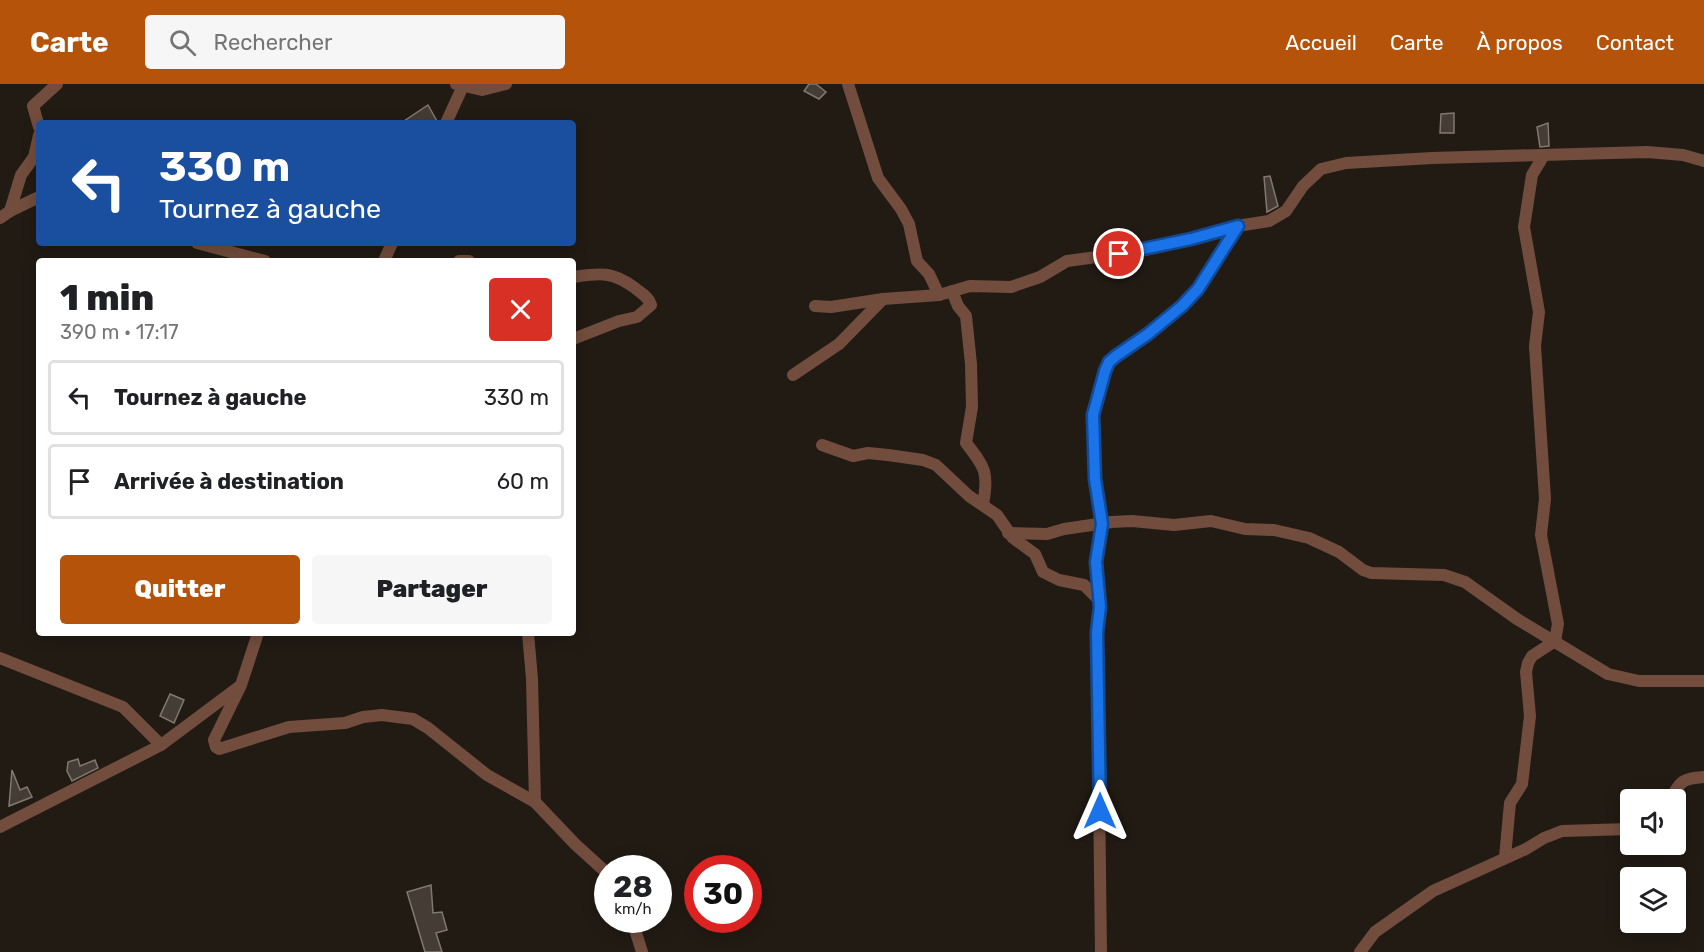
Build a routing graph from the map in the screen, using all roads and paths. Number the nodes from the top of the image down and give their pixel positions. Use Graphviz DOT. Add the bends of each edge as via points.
graph roads {
  1 [pos="57,84"];
  2 [pos="506,84"];
  3 [pos="848,84"];
  4 [pos="460,85"];
  5 [pos="482,87"];
  6 [pos="37,120"];
  7 [pos="447,120"];
  8 [pos="36,148"];
  9 [pos="1544,154"];
  10 [pos="1525,155"];
  11 [pos="1704,161"];
  12 [pos="1532,175"];
  13 [pos="36,198"];
  14 [pos="5,214"];
  15 [pos="1238,226"];
  16 [pos="208,246"];
  17 [pos="254,258"];
  18 [pos="576,277"];
  19 [pos="952,291"];
  20 [pos="939,295"];
  21 [pos="883,299"];
  22 [pos="815,306"];
  23 [pos="576,338"];
  24 [pos="793,375"];
  25 [pos="822,445"];
  26 [pos="983,504"];
  27 [pos="1102,524"];
  28 [pos="1008,533"];
  29 [pos="1099,600"];
  30 [pos="257,636"];
  31 [pos="528,636"];
  32 [pos="1555,641"];
  33 [pos="0,658"];
  34 [pos="1704,681"];
  35 [pos="240,685"];
  36 [pos="161,745"];
  37 [pos="1704,777"];
  38 [pos="1676,789"];
  39 [pos="535,802"];
  40 [pos="0,827"];
  41 [pos="1620,830"];
  42 [pos="1505,857"];
  43 [pos="594,861"];
  44 [pos="636,933"];
  45 [pos="642,952"];
  46 [pos="1101,952"];
  47 [pos="1360,952"];
  1 -- 6 [label="street" via="33,106"];
  2 -- 5 [label="street"];
  3 -- 20 [label="street" via="878,178 909,224 917,261 929,274"];
  4 -- 5 [label="street"];
  4 -- 7 [label="street"];
  8 -- 14 [label="street"];
  9 -- 10 [label="street"];
  9 -- 11 [label="street" via="1647,152"];
  9 -- 12 [label="street"];
  10 -- 12 [label="street"];
  10 -- 15 [label="street" via="1337,165 1321,169 1279,216"];
  12 -- 32 [label="street" via="1524,227 1539,312 1535,346 1545,499 1541,536 1558,624"];
  13 -- 14 [label="street"];
  15 -- 19 [label="street" via="1141,250 1067,261 1019,285 970,286"];
  15 -- 27 [label="street" via="1190,297 1109,362 1093,415 1095,479"];
  16 -- 17 [label="street"];
  18 -- 23 [label="street" via="612,274 646,295 651,305 637,317"];
  19 -- 20 [label="street"];
  19 -- 26 [label="street" via="966,316 972,407 966,443 985,470"];
  20 -- 21 [label="street"];
  21 -- 22 [label="street"];
  21 -- 24 [label="street" via="839,344"];
  25 -- 26 [label="street" via="853,456 868,453 923,460 936,465"];
  26 -- 28 [label="street" via="997,515"];
  27 -- 28 [label="street" via="1047,534"];
  27 -- 29 [label="street" via="1096,562"];
  27 -- 32 [label="street" via="1211,521 1295,534 1324,545 1371,573 1444,575 1465,582"];
  28 -- 29 [label="street" via="1035,554 1044,572 1084,585"];
  29 -- 46 [label="street"];
  30 -- 35 [label="street"];
  31 -- 39 [label="street"];
  32 -- 34 [label="street" via="1608,674 1626,679"];
  32 -- 42 [label="street" via="1528,663 1530,716 1522,784 1510,803"];
  33 -- 36 [label="street" via="123,707"];
  35 -- 36 [label="street"];
  35 -- 39 [label="street" via="214,740 219,749 289,727 398,716 428,728 487,775"];
  36 -- 40 [label="street"];
  37 -- 38 [label="street" via="1687,778"];
  39 -- 43 [label="street"];
  41 -- 42 [label="street" via="1562,831"];
  42 -- 47 [label="street" via="1433,891 1375,932"];
  44 -- 45 [label="street"];
}
